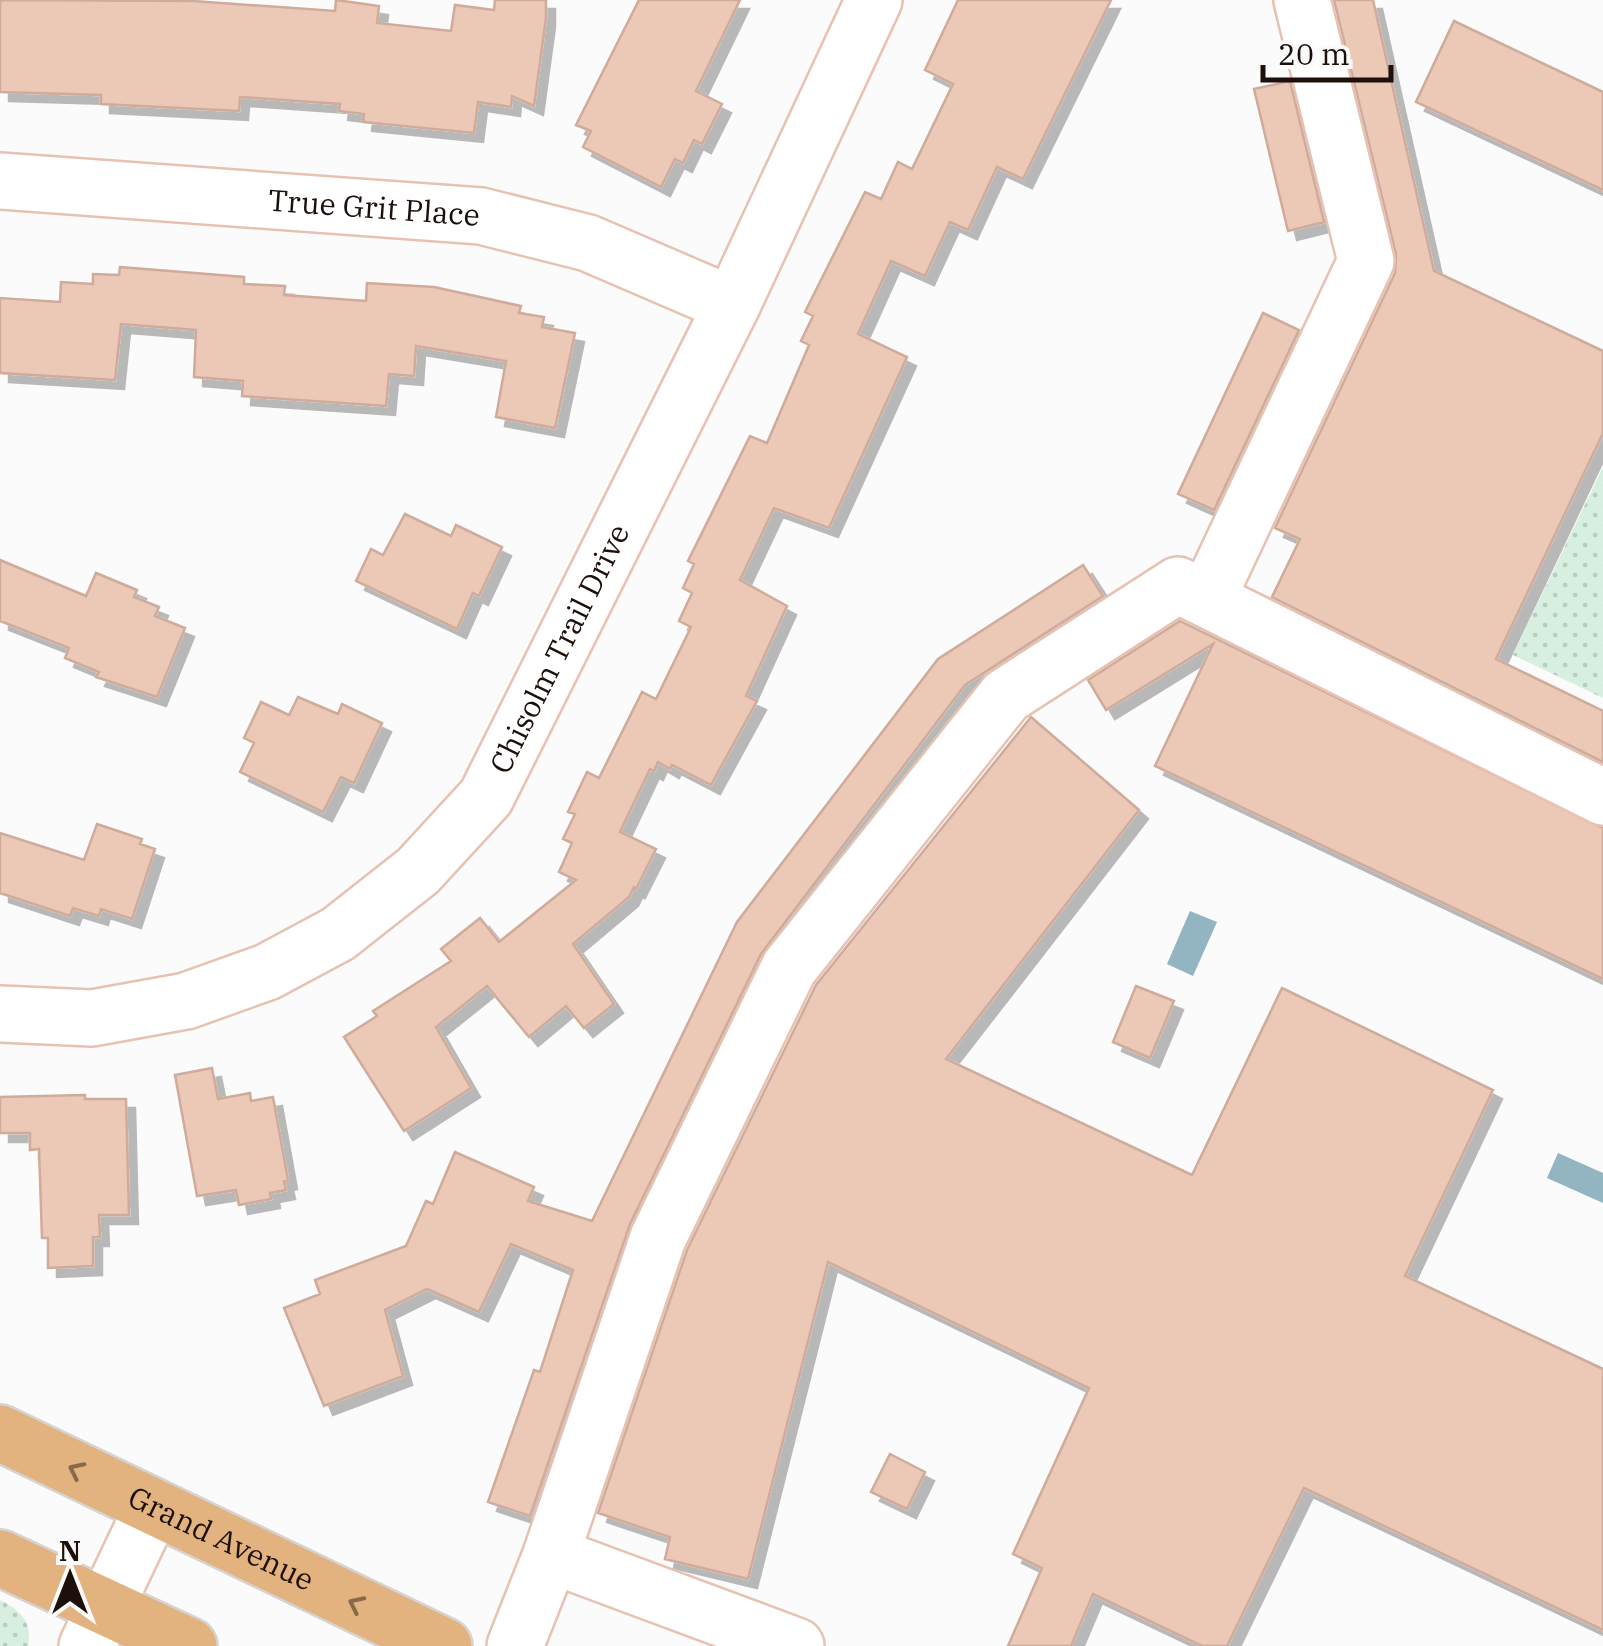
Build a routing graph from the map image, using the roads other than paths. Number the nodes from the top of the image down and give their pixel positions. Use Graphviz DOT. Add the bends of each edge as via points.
graph roads {
  1 [pos="874,0"];
  2 [pos="1302,0"];
  3 [pos="0,181"];
  4 [pos="732,305"];
  5 [pos="1207,599"];
  6 [pos="1603,797"];
  7 [pos="0,1014"];
  8 [pos="0,1434"];
  9 [pos="153,1506"];
  10 [pos="551,1555"];
  11 [pos="0,1558"];
  12 [pos="95,1627"];
  13 [pos="188,1646"];
  14 [pos="444,1646"];
  15 [pos="515,1646"];
  16 [pos="796,1646"];
  1 -- 4 [label="street, Chisolm Trail Drive"];
  2 -- 5 [label="street" via="1366,261"];
  3 -- 4 [label="street, True Grit Place" via="481,216 588,243"];
  4 -- 7 [label="street, Chisolm Trail Drive" via="486,797 418,871 338,934 267,972 186,1001 92,1018"];
  5 -- 6 [label="street"];
  5 -- 10 [label="street" via="1178,586 1006,696 788,968 658,1238"];
  9 -- 8 [label="main road, Grand Avenue, one-way"];
  9 -- 12 [label="street"];
  14 -- 9 [label="main road, Grand Avenue, one-way"];
  10 -- 15 [label="street"];
  10 -- 16 [label="street"];
  11 -- 12 [label="main road"];
  12 -- 13 [label="main road"];
}
